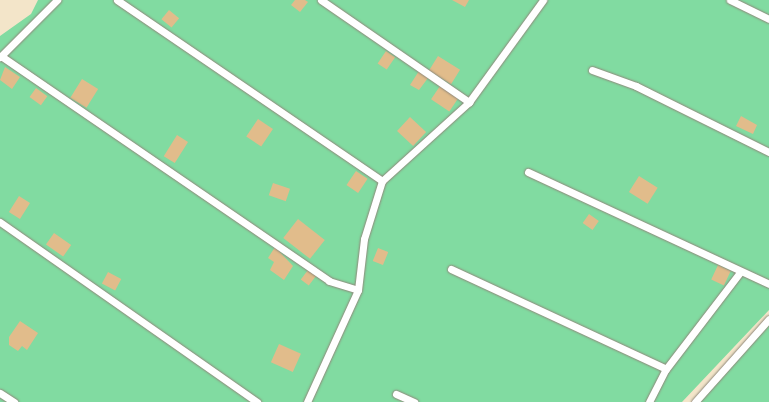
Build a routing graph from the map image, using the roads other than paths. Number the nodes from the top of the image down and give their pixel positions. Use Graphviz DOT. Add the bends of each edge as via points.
graph roads {
  1 [pos="57,0"];
  2 [pos="117,0"];
  3 [pos="321,0"];
  4 [pos="533,0"];
  5 [pos="730,0"];
  6 [pos="541,2"];
  7 [pos="769,19"];
  8 [pos="0,56"];
  9 [pos="592,70"];
  10 [pos="468,102"];
  11 [pos="769,152"];
  12 [pos="528,172"];
  13 [pos="382,181"];
  14 [pos="0,222"];
  15 [pos="451,269"];
  16 [pos="741,271"];
  17 [pos="769,284"];
  18 [pos="358,290"];
  19 [pos="769,319"];
  20 [pos="666,369"];
  21 [pos="0,393"];
  22 [pos="396,394"];
  23 [pos="14,402"];
  24 [pos="257,402"];
  25 [pos="307,402"];
  26 [pos="414,402"];
  27 [pos="649,402"];
  28 [pos="695,402"];
  1 -- 8 [label="lane"];
  2 -- 13 [label="lane"];
  3 -- 10 [label="lane"];
  4 -- 6 [label="lane"];
  5 -- 7 [label="lane"];
  6 -- 10 [label="lane"];
  8 -- 18 [label="lane" via="329,281"];
  9 -- 11 [label="lane" via="636,86"];
  10 -- 13 [label="lane"];
  12 -- 16 [label="lane"];
  13 -- 18 [label="lane" via="364,239"];
  14 -- 24 [label="lane"];
  15 -- 20 [label="lane"];
  16 -- 17 [label="lane"];
  16 -- 20 [label="lane"];
  18 -- 25 [label="lane"];
  19 -- 28 [label="lane"];
  20 -- 27 [label="lane"];
  21 -- 23 [label="lane"];
  22 -- 26 [label="lane"];
}
